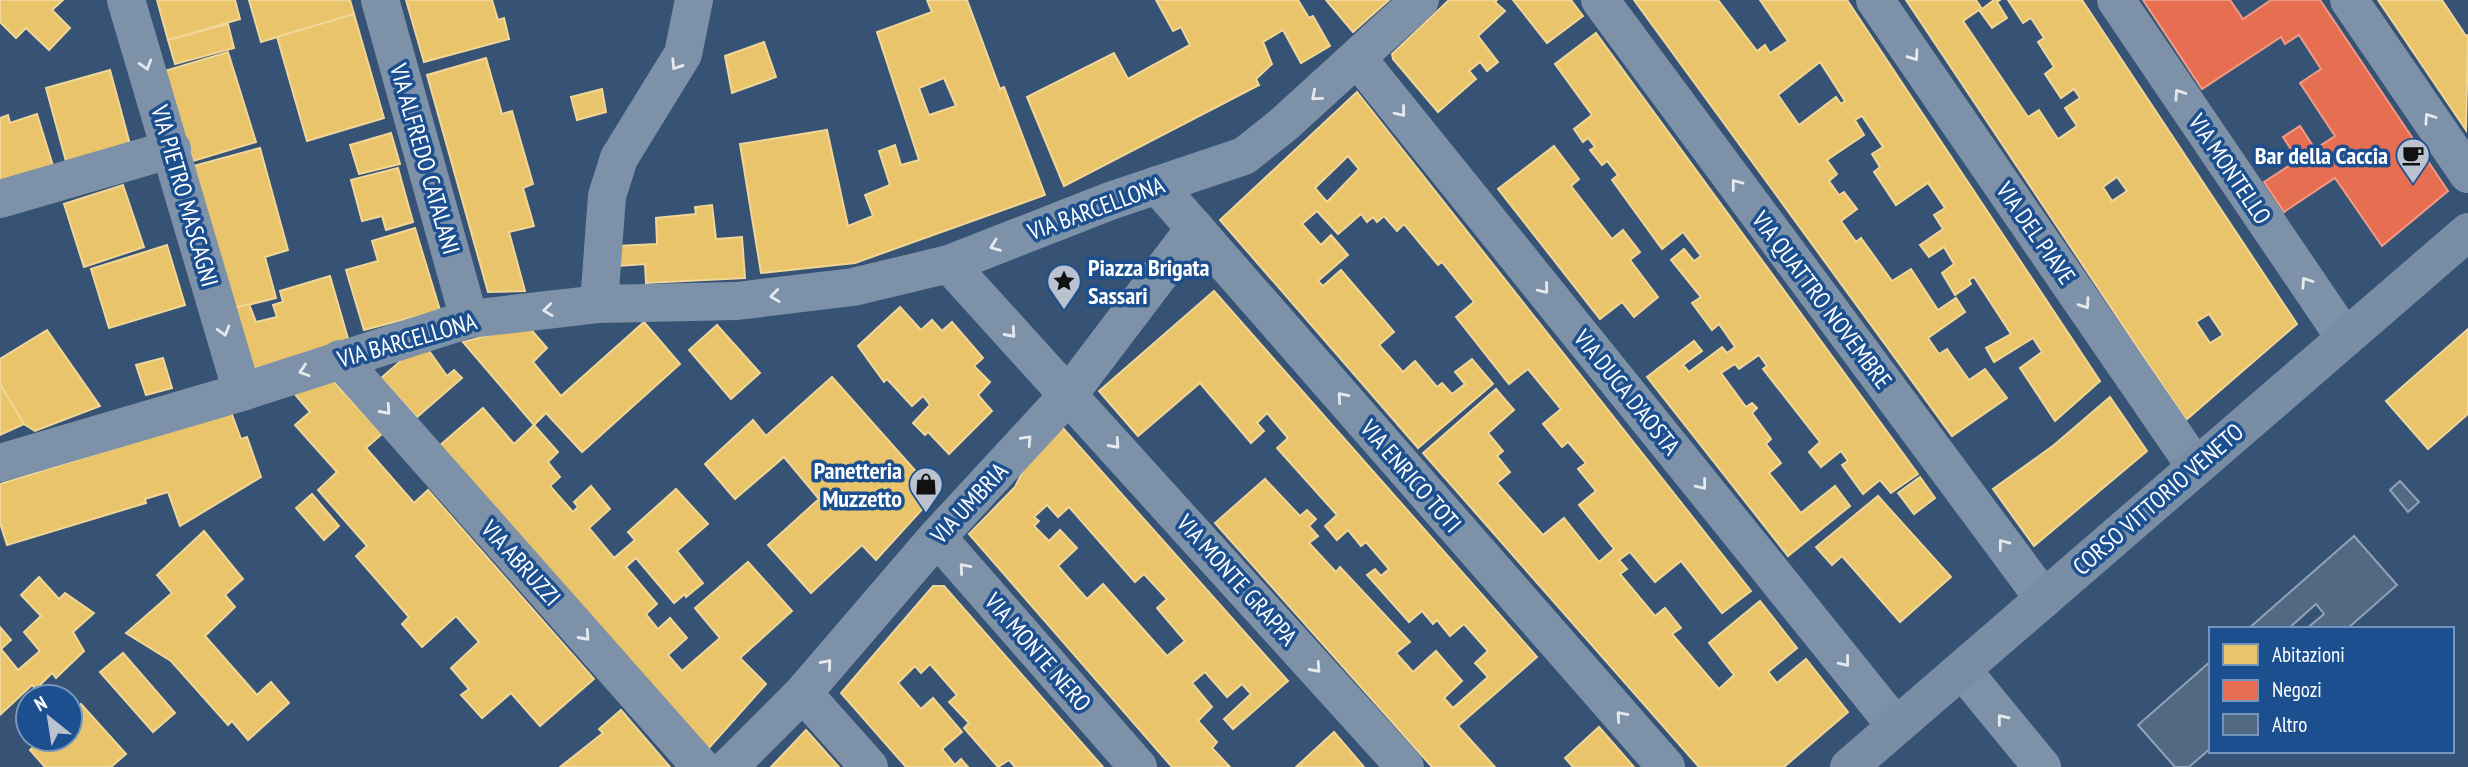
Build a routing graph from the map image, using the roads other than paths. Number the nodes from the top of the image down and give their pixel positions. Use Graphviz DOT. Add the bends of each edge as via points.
graph roads {
  1 [pos="126,0"];
  2 [pos="380,0"];
  3 [pos="694,0"];
  4 [pos="1420,0"];
  5 [pos="1600,0"];
  6 [pos="1875,0"];
  7 [pos="2116,0"];
  8 [pos="2348,0"];
  9 [pos="1358,59"];
  10 [pos="172,149"];
  11 [pos="2468,174"];
  12 [pos="1157,185"];
  13 [pos="0,199"];
  14 [pos="1195,228"];
  15 [pos="2468,232"];
  16 [pos="950,264"];
  17 [pos="598,304"];
  18 [pos="469,319"];
  19 [pos="2345,338"];
  20 [pos="340,359"];
  21 [pos="242,392"];
  22 [pos="1069,394"];
  23 [pos="0,463"];
  24 [pos="2195,466"];
  25 [pos="937,537"];
  26 [pos="2043,599"];
  27 [pos="1963,671"];
  28 [pos="803,692"];
  29 [pos="1895,725"];
  30 [pos="701,767"];
  31 [pos="729,767"];
  32 [pos="869,767"];
  33 [pos="1138,767"];
  34 [pos="1405,767"];
  35 [pos="1666,767"];
  36 [pos="1849,767"];
  37 [pos="2042,767"];
  1 -- 10 [label="street, VIA PIETRO MASCAGNI, one-way"];
  2 -- 18 [label="street, VIA ALFREDO CATALANI"];
  3 -- 17 [label="street, one-way" via="683,54 619,158 607,196"];
  4 -- 9 [label="street"];
  26 -- 5 [label="street, VIA QUATTRO NOVEMBRE, one-way"];
  6 -- 24 [label="street, VIA DEL PIAVE, one-way"];
  19 -- 7 [label="street, VIA MONTELLO, one-way"];
  11 -- 8 [label="street, one-way"];
  9 -- 12 [label="street, VIA BARCELLONA, one-way" via="1244,156"];
  9 -- 29 [label="street, VIA DUCA D'AOSTA, one-way"];
  10 -- 13 [label="street"];
  10 -- 21 [label="street, VIA PIETRO MASCAGNI, one-way"];
  12 -- 14 [label="street, VIA ENRICO TOTI"];
  12 -- 16 [label="street, VIA BARCELLONA, one-way"];
  14 -- 22 [label="street, VIA UMBRIA"];
  35 -- 14 [label="street, VIA ENRICO TOTI, one-way"];
  15 -- 19 [label="main road, CORSO VITTORIO VENETO"];
  16 -- 17 [label="street, VIA BARCELLONA, one-way" via="853,287 737,301"];
  16 -- 22 [label="street, one-way"];
  17 -- 18 [label="street, VIA BARCELLONA, one-way"];
  18 -- 20 [label="street, VIA BARCELLONA"];
  19 -- 24 [label="main road, CORSO VITTORIO VENETO"];
  20 -- 21 [label="street, VIA BARCELLONA, one-way"];
  20 -- 30 [label="street, VIA ABRUZZI, one-way"];
  21 -- 23 [label="street, VIA BARCELLONA"];
  25 -- 22 [label="street, VIA UMBRIA, one-way"];
  22 -- 34 [label="street, VIA MONTE GRAPPA, one-way"];
  24 -- 26 [label="main road, CORSO VITTORIO VENETO"];
  28 -- 25 [label="street, VIA UMBRIA, one-way"];
  33 -- 25 [label="street, VIA MONTE NERO, one-way"];
  26 -- 27 [label="main road, CORSO VITTORIO VENETO"];
  27 -- 29 [label="main road, CORSO VITTORIO VENETO"];
  37 -- 27 [label="street, one-way"];
  28 -- 31 [label="street, VIA UMBRIA"];
  28 -- 32 [label="street"];
  29 -- 36 [label="main road, CORSO VITTORIO VENETO"];
}
